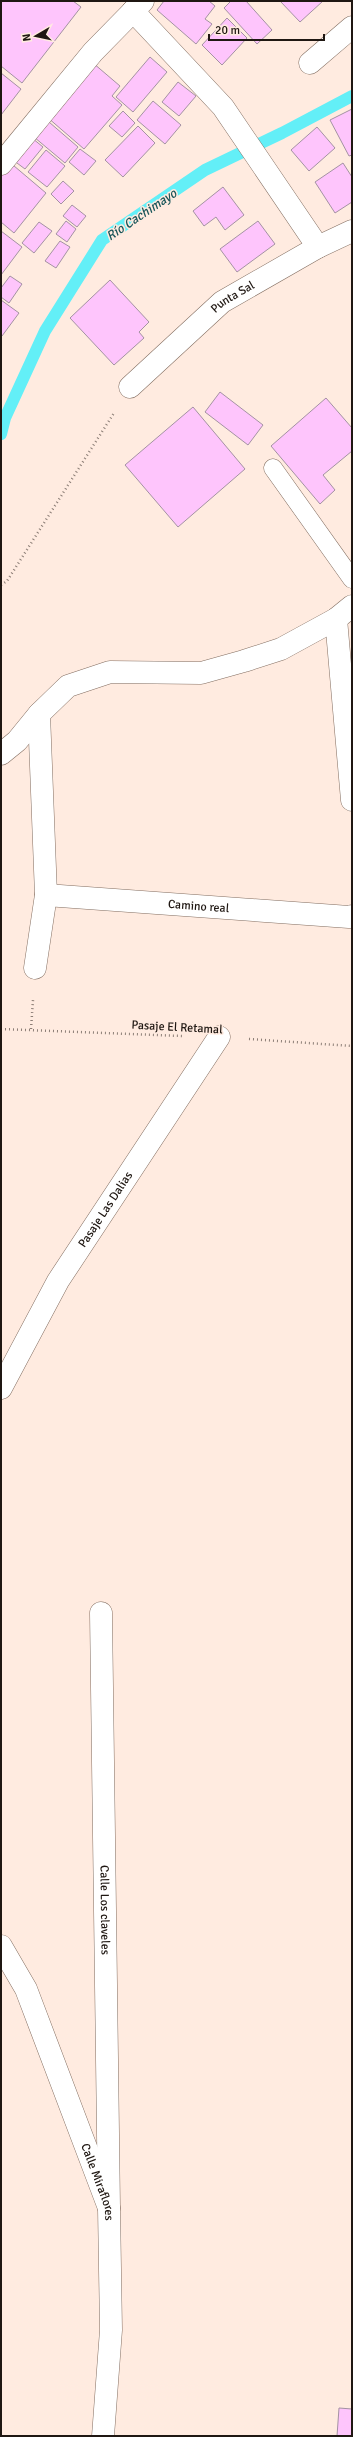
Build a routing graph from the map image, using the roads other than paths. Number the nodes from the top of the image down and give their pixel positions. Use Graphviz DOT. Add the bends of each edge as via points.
graph roads {
  1 [pos="138,6"];
  2 [pos="352,27"];
  3 [pos="310,63"];
  4 [pos="1,164"];
  5 [pos="352,231"];
  6 [pos="318,247"];
  7 [pos="130,387"];
  8 [pos="273,468"];
  9 [pos="352,579"];
  10 [pos="344,613"];
  11 [pos="39,714"];
  12 [pos="1,754"];
  13 [pos="352,800"];
  14 [pos="46,895"];
  15 [pos="352,916"];
  16 [pos="35,968"];
  17 [pos="219,1037"];
  18 [pos="1,1388"];
  19 [pos="101,1613"];
  20 [pos="1,1946"];
  21 [pos="108,2208"];
  22 [pos="103,2436"];
  1 -- 4 [label="street" via="93,52"];
  1 -- 6 [label="street" via="223,106"];
  2 -- 3 [label="street"];
  5 -- 6 [label="street, Punta Sal"];
  6 -- 7 [label="street, Punta Sal" via="222,302"];
  8 -- 9 [label="lane"];
  10 -- 11 [label="street" via="281,648 201,673 110,672 68,686"];
  10 -- 13 [label="street"];
  11 -- 12 [label="street" via="17,741"];
  11 -- 14 [label="street"];
  14 -- 15 [label="street, Camino real"];
  14 -- 16 [label="street"];
  17 -- 18 [label="street, Pasaje Las Dalias" via="58,1280"];
  19 -- 21 [label="street, Calle Los claveles"];
  20 -- 21 [label="street, Calle Miraflores" via="26,1989"];
  21 -- 22 [label="street, Calle Miraflores" via="111,2330"];
}
